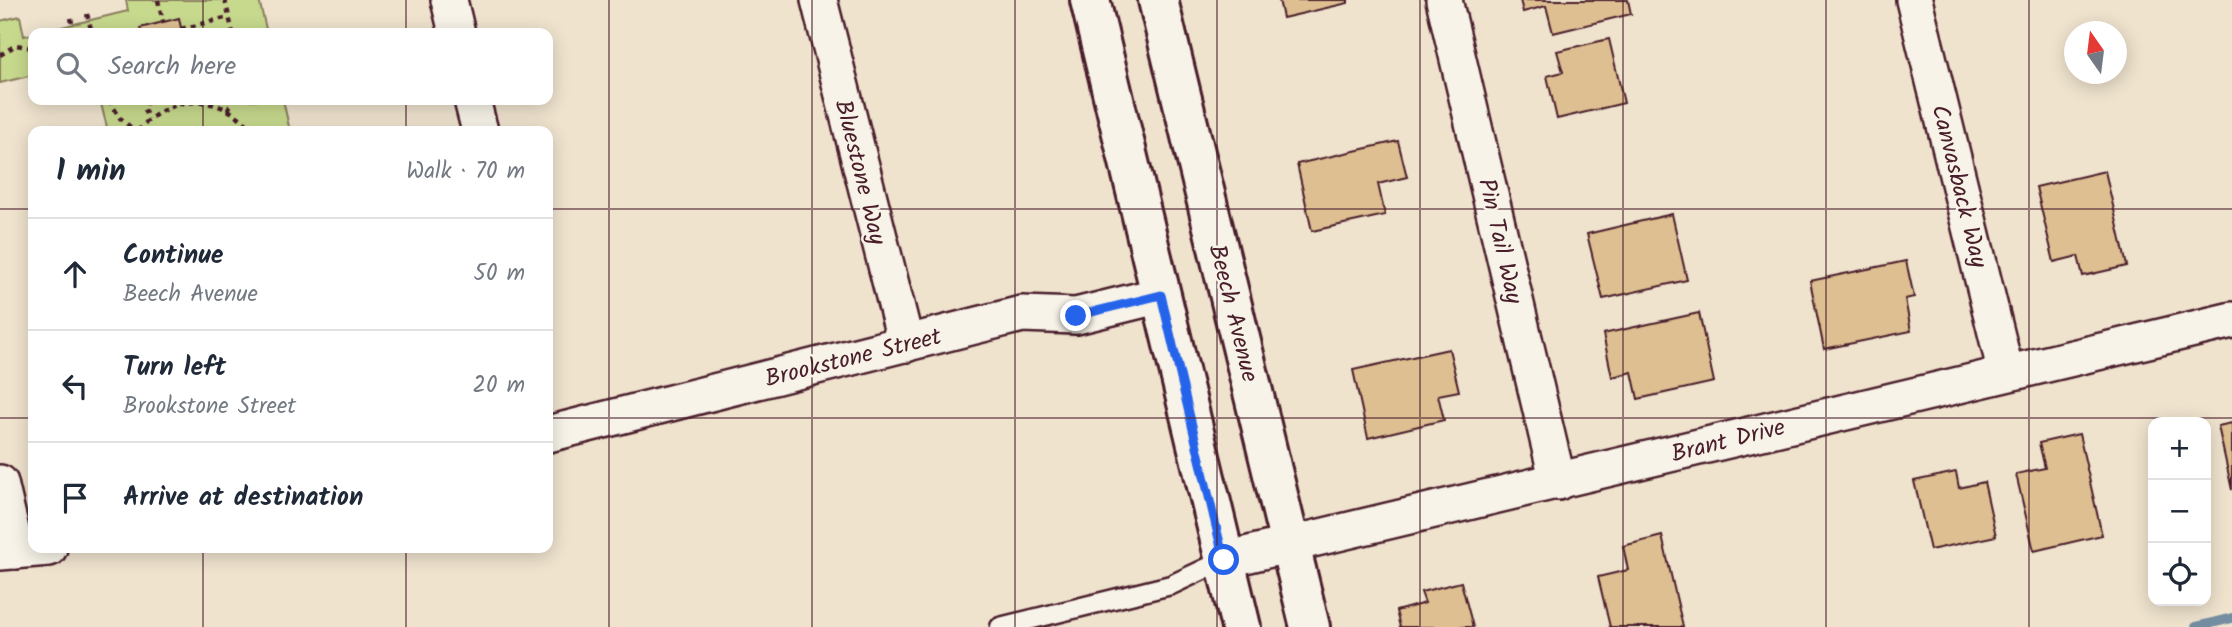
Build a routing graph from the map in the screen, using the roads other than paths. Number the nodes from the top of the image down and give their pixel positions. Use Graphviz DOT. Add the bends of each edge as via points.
graph roads {
  1 [pos="449,0"];
  2 [pos="819,0"];
  3 [pos="1090,0"];
  4 [pos="1158,0"];
  5 [pos="1444,0"];
  6 [pos="1914,0"];
  7 [pos="456,28"];
  8 [pos="473,105"];
  9 [pos="479,126"];
  10 [pos="1161,295"];
  11 [pos="2232,320"];
  12 [pos="906,344"];
  13 [pos="2006,373"];
  14 [pos="553,426"];
  15 [pos="1558,482"];
  16 [pos="0,483"];
  17 [pos="1290,544"];
  18 [pos="22,550"];
  19 [pos="1224,560"];
  20 [pos="1000,627"];
  21 [pos="1241,627"];
  22 [pos="1310,627"];
  1 -- 7 [label="street"];
  2 -- 12 [label="street, Bluestone Way"];
  3 -- 10 [label="main road"];
  4 -- 17 [label="main road, Beech Avenue"];
  5 -- 15 [label="street, Pin Tail Way"];
  6 -- 13 [label="street, Canvasback Way"];
  8 -- 9 [label="street"];
  10 -- 12 [label="street, Brookstone Street" via="1076,316 1022,314"];
  10 -- 19 [label="main road"];
  11 -- 13 [label="street, Brant Drive"];
  12 -- 14 [label="street, Brookstone Street"];
  13 -- 15 [label="street, Brant Drive"];
  15 -- 17 [label="street, Brant Drive"];
  16 -- 18 [label="street"];
  17 -- 19 [label="street, Brant Drive"];
  17 -- 22 [label="main road, Beech Avenue"];
  19 -- 20 [label="lane" via="1171,585"];
  19 -- 21 [label="main road"];
}
